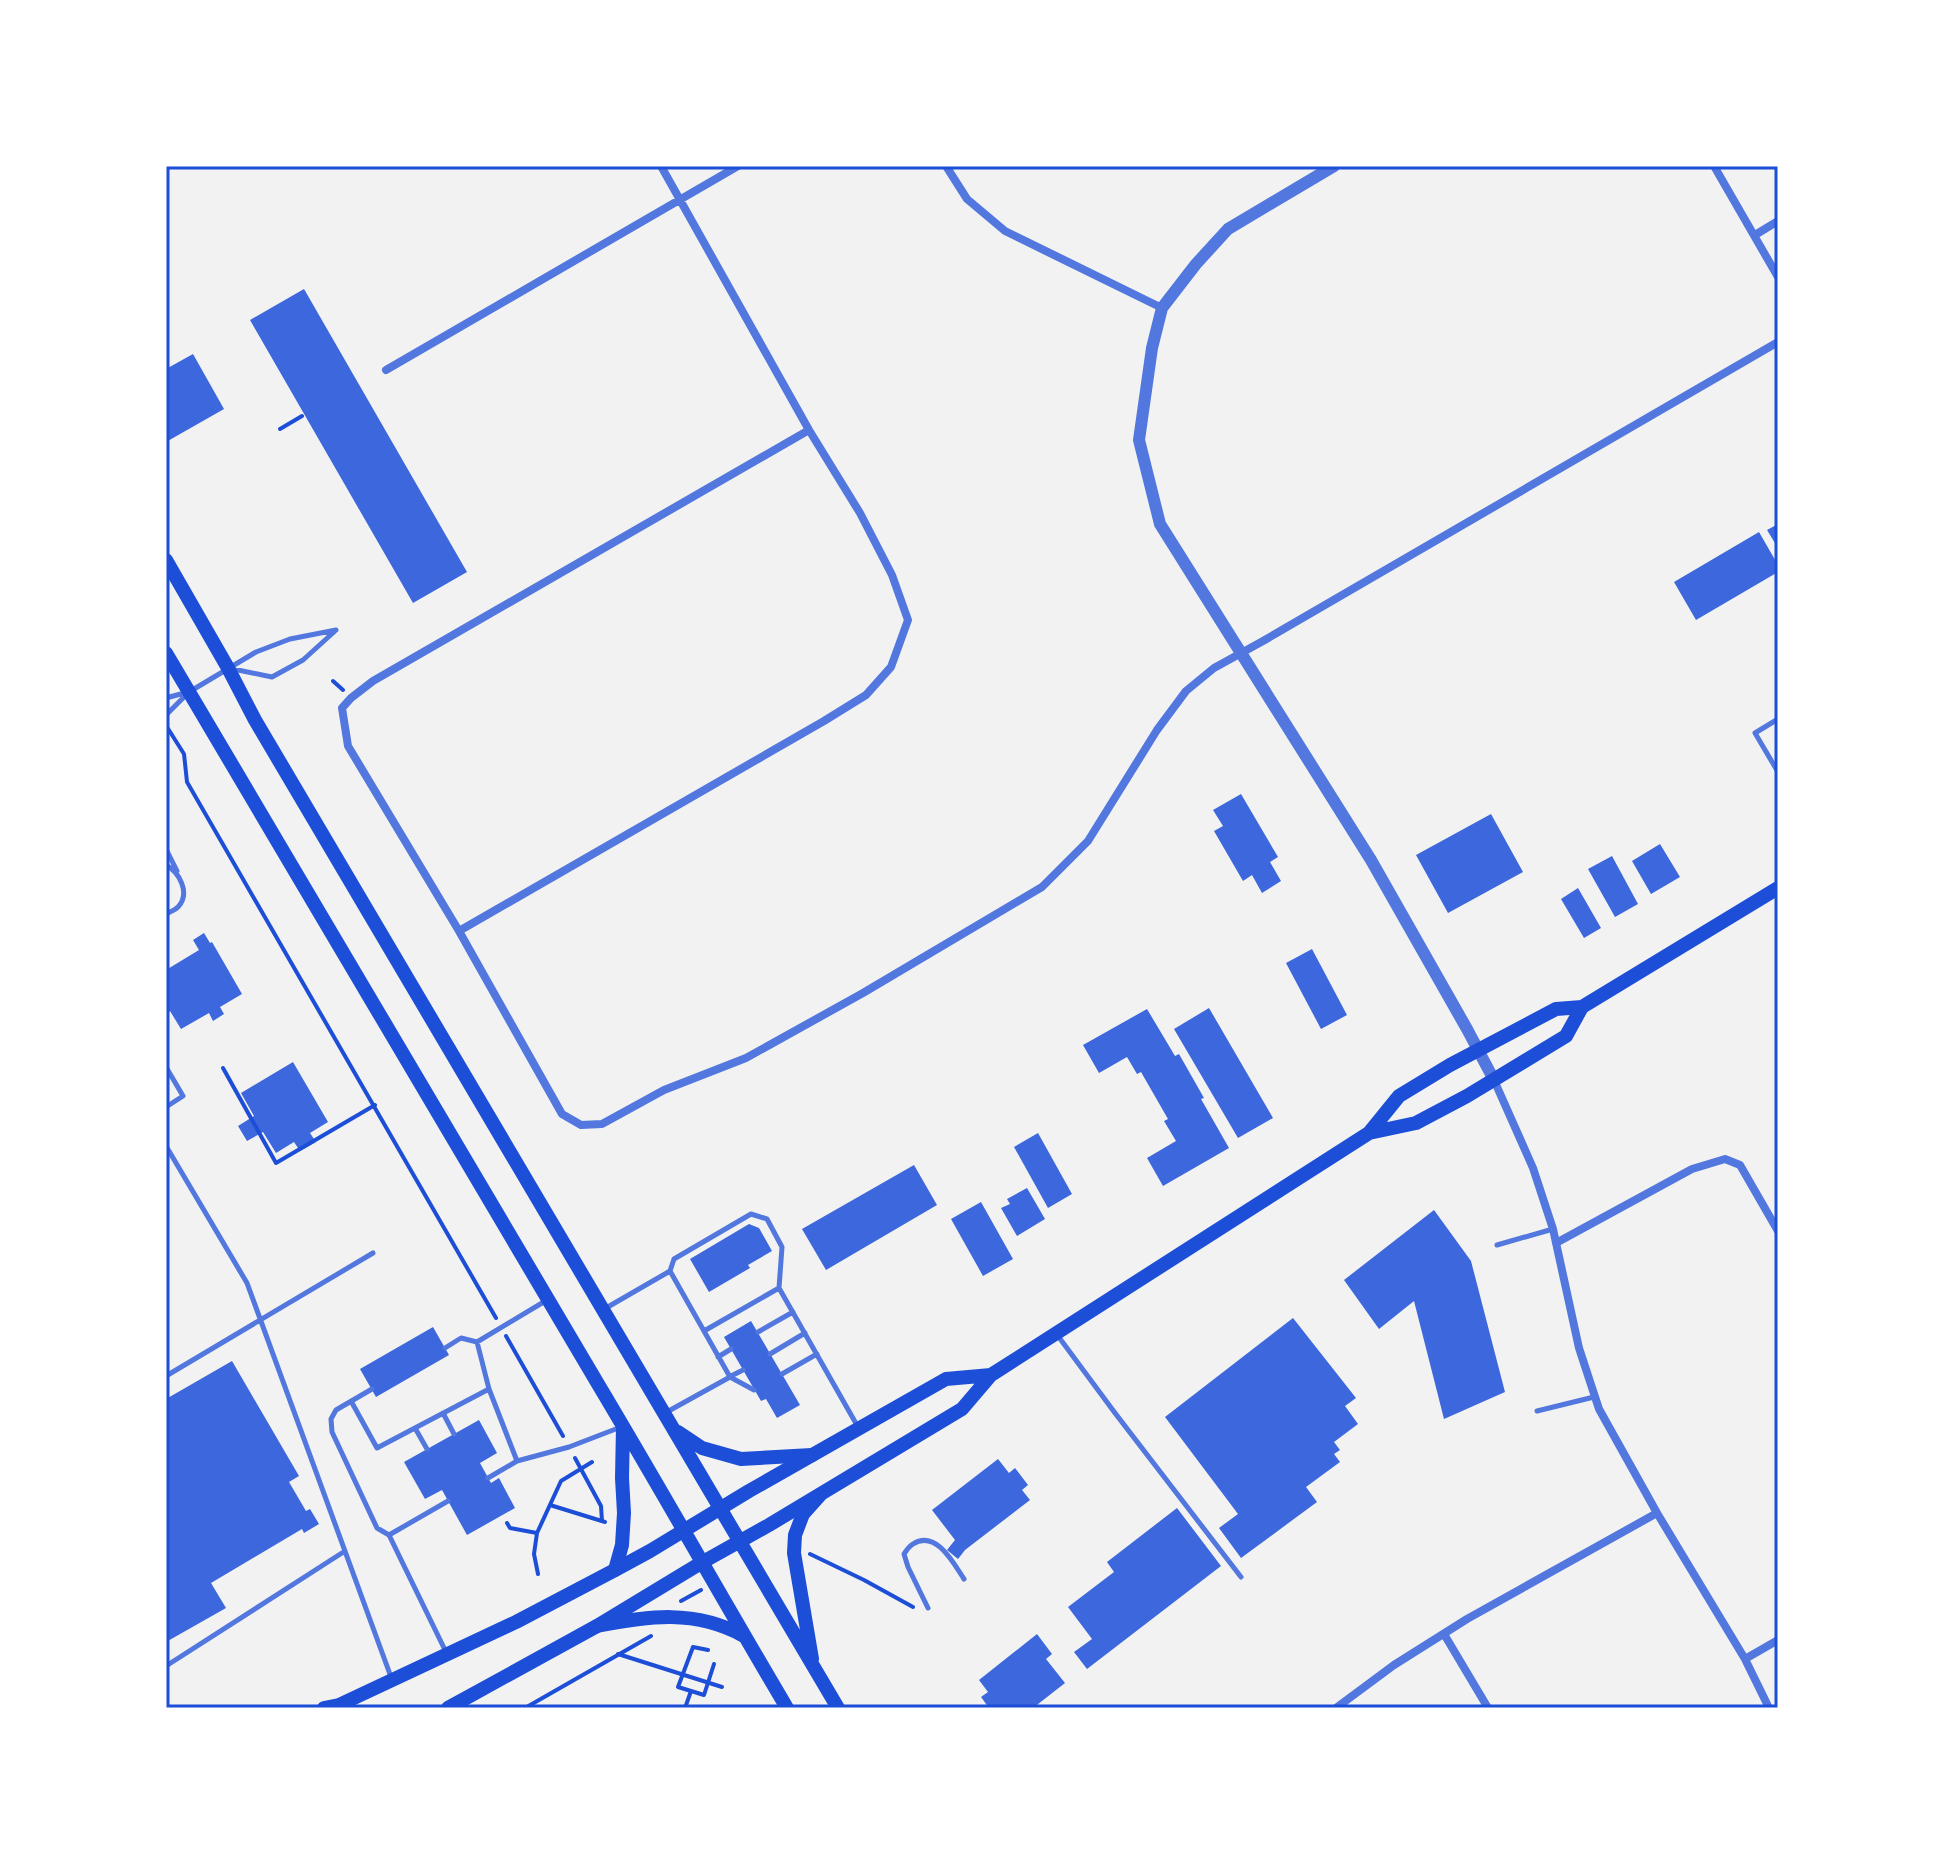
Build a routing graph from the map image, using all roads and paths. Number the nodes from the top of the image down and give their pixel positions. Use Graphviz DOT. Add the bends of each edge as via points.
graph roads {
  1 [pos="661,166"];
  2 [pos="738,166"];
  3 [pos="946,166"];
  4 [pos="1334,166"];
  5 [pos="1714,166"];
  6 [pos="680,198"];
  7 [pos="1778,221"];
  8 [pos="1755,235"];
  9 [pos="1778,277"];
  10 [pos="1162,308"];
  11 [pos="1778,342"];
  12 [pos="386,370"];
  13 [pos="302,416"];
  14 [pos="280,429"];
  15 [pos="809,430"];
  16 [pos="166,560"];
  17 [pos="166,653"];
  18 [pos="1242,653"];
  19 [pos="228,668"];
  20 [pos="189,692"];
  21 [pos="166,698"];
  22 [pos="166,715"];
  23 [pos="1778,719"];
  24 [pos="166,725"];
  25 [pos="1778,772"];
  26 [pos="166,849"];
  27 [pos="166,865"];
  28 [pos="181,879"];
  29 [pos="1778,888"];
  30 [pos="166,914"];
  31 [pos="459,931"];
  32 [pos="1582,1007"];
  33 [pos="1478,1050"];
  34 [pos="166,1067"];
  35 [pos="223,1068"];
  36 [pos="1494,1080"];
  37 [pos="375,1105"];
  38 [pos="166,1107"];
  39 [pos="1369,1133"];
  40 [pos="166,1146"];
  41 [pos="1553,1229"];
  42 [pos="1778,1231"];
  43 [pos="1556,1243"];
  44 [pos="1497,1245"];
  45 [pos="373,1253"];
  46 [pos="670,1271"];
  47 [pos="779,1288"];
  48 [pos="548,1299"];
  49 [pos="603,1310"];
  50 [pos="793,1312"];
  51 [pos="261,1320"];
  52 [pos="502,1328"];
  53 [pos="704,1331"];
  54 [pos="758,1332"];
  55 [pos="805,1333"];
  56 [pos="1056,1333"];
  57 [pos="477,1342"];
  58 [pos="445,1348"];
  59 [pos="731,1349"];
  60 [pos="770,1354"];
  61 [pos="817,1354"];
  62 [pos="718,1357"];
  63 [pos="743,1370"];
  64 [pos="782,1374"];
  65 [pos="991,1375"];
  66 [pos="166,1376"];
  67 [pos="730,1377"];
  68 [pos="372,1389"];
  69 [pos="489,1389"];
  70 [pos="754,1390"];
  71 [pos="1595,1397"];
  72 [pos="351,1401"];
  73 [pos="1537,1411"];
  74 [pos="443,1413"];
  75 [pos="664,1414"];
  76 [pos="623,1427"];
  77 [pos="415,1428"];
  78 [pos="858,1428"];
  79 [pos="674,1430"];
  80 [pos="454,1434"];
  81 [pos="569,1447"];
  82 [pos="427,1449"];
  83 [pos="812,1455"];
  84 [pos="517,1461"];
  85 [pos="592,1462"];
  86 [pos="582,1469"];
  87 [pos="488,1478"];
  88 [pos="820,1495"];
  89 [pos="448,1501"];
  90 [pos="550,1505"];
  91 [pos="720,1508"];
  92 [pos="1657,1513"];
  93 [pos="602,1521"];
  94 [pos="507,1523"];
  95 [pos="614,1525"];
  96 [pos="684,1530"];
  97 [pos="537,1533"];
  98 [pos="389,1535"];
  99 [pos="739,1541"];
  100 [pos="345,1551"];
  101 [pos="808,1553"];
  102 [pos="701,1563"];
  103 [pos="615,1570"];
  104 [pos="538,1574"];
  105 [pos="1241,1577"];
  106 [pos="964,1579"];
  107 [pos="925,1610"];
  108 [pos="597,1626"];
  109 [pos="658,1632"];
  110 [pos="1444,1634"];
  111 [pos="744,1636"];
  112 [pos="1778,1640"];
  113 [pos="708,1650"];
  114 [pos="447,1654"];
  115 [pos="616,1654"];
  116 [pos="1745,1659"];
  117 [pos="714,1664"];
  118 [pos="166,1666"];
  119 [pos="814,1667"];
  120 [pos="683,1675"];
  121 [pos="392,1680"];
  122 [pos="708,1683"];
  123 [pos="722,1687"];
  124 [pos="691,1691"];
  125 [pos="324,1708"];
  126 [pos="448,1708"];
  127 [pos="525,1708"];
  128 [pos="685,1708"];
  129 [pos="787,1708"];
  130 [pos="838,1708"];
  131 [pos="1336,1708"];
  132 [pos="1488,1708"];
  133 [pos="1769,1708"];
  1 -- 6 [label="street"];
  2 -- 6 [label="street"];
  3 -- 10 [label="street" via="967,199 1005,231"];
  4 -- 10 [label="street" via="1228,229"];
  5 -- 8 [label="street"];
  6 -- 12 [label="street"];
  6 -- 15 [label="street"];
  7 -- 8 [label="street"];
  8 -- 9 [label="street"];
  10 -- 18 [label="street" via="1139,440 1160,524"];
  11 -- 18 [label="street"];
  13 -- 14 [label="path"];
  15 -- 31 [label="street" via="860,513 908,620 891,667 866,695 824,721"];
  15 -- 31 [label="street" via="373,681 342,708 348,746"];
  16 -- 19 [label="main road"];
  17 -- 20 [label="main road"];
  18 -- 31 [label="street" via="1186,691 1088,841 1042,887 746,1058 664,1090 602,1124 581,1125 562,1114"];
  18 -- 33 [label="street" via="1371,860"];
  19 -- 19 [label="lane" via="272,677 303,660 336,630 290,639"];
  19 -- 20 [label="lane"];
  19 -- 49 [label="main road"];
  20 -- 21 [label="lane"];
  20 -- 22 [label="lane"];
  20 -- 48 [label="main road"];
  23 -- 25 [label="lane" via="1755,733"];
  24 -- 37 [label="path" via="184,754 187,782"];
  26 -- 28 [label="lane"];
  27 -- 28 [label="lane"];
  28 -- 30 [label="lane" via="184,896"];
  29 -- 32 [label="main road"];
  32 -- 33 [label="main road" via="1556,1009"];
  32 -- 36 [label="main road" via="1566,1036"];
  33 -- 36 [label="street"];
  33 -- 39 [label="main road" via="1399,1096"];
  34 -- 38 [label="lane" via="183,1096"];
  35 -- 37 [label="path" via="276,1163"];
  36 -- 39 [label="main road" via="1416,1123"];
  36 -- 41 [label="street"];
  37 -- 52 [label="path"];
  39 -- 56 [label="main road"];
  40 -- 51 [label="lane" via="247,1283"];
  41 -- 43 [label="street"];
  41 -- 44 [label="lane"];
  42 -- 43 [label="street" via="1740,1165 1725,1159 1692,1169"];
  43 -- 71 [label="street"];
  45 -- 51 [label="lane"];
  46 -- 47 [label="lane" via="674,1259 751,1214 767,1219 782,1247"];
  46 -- 49 [label="lane"];
  46 -- 53 [label="lane"];
  47 -- 50 [label="lane"];
  47 -- 53 [label="lane"];
  48 -- 52 [label="lane"];
  48 -- 76 [label="main road"];
  49 -- 75 [label="main road"];
  50 -- 54 [label="lane"];
  50 -- 55 [label="lane"];
  51 -- 66 [label="lane"];
  51 -- 100 [label="lane"];
  52 -- 57 [label="lane"];
  52 -- 81 [label="path"];
  53 -- 62 [label="lane"];
  55 -- 60 [label="lane"];
  55 -- 61 [label="lane"];
  56 -- 65 [label="main road"];
  56 -- 105 [label="lane"];
  57 -- 58 [label="lane" via="461,1338"];
  57 -- 69 [label="lane"];
  59 -- 62 [label="lane"];
  61 -- 64 [label="lane"];
  61 -- 78 [label="lane"];
  62 -- 67 [label="lane"];
  63 -- 67 [label="lane"];
  65 -- 78 [label="main road" via="946,1379"];
  65 -- 88 [label="main road" via="962,1409"];
  67 -- 70 [label="lane"];
  67 -- 75 [label="lane"];
  68 -- 72 [label="lane"];
  69 -- 74 [label="lane"];
  69 -- 84 [label="lane"];
  71 -- 73 [label="lane"];
  71 -- 92 [label="street"];
  72 -- 77 [label="lane" via="377,1448"];
  72 -- 98 [label="lane" via="336,1410 332,1432 377,1528"];
  74 -- 77 [label="lane"];
  74 -- 80 [label="lane"];
  75 -- 79 [label="main road"];
  76 -- 81 [label="lane"];
  76 -- 96 [label="main road"];
  76 -- 103 [label="main road" via="624,1513"];
  77 -- 82 [label="lane"];
  78 -- 83 [label="main road"];
  79 -- 83 [label="main road" via="702,1448 741,1459"];
  79 -- 91 [label="main road"];
  81 -- 84 [label="lane"];
  81 -- 86 [label="path"];
  83 -- 91 [label="main road"];
  84 -- 87 [label="lane"];
  85 -- 86 [label="path"];
  86 -- 90 [label="path" via="561,1481"];
  86 -- 93 [label="path" via="601,1506"];
  88 -- 99 [label="main road"];
  88 -- 119 [label="main road" via="803,1514 794,1553"];
  89 -- 98 [label="lane"];
  90 -- 93 [label="path"];
  90 -- 97 [label="path"];
  91 -- 96 [label="main road"];
  91 -- 99 [label="main road"];
  92 -- 110 [label="street"];
  92 -- 116 [label="street"];
  93 -- 95 [label="path"];
  94 -- 97 [label="path"];
  96 -- 102 [label="main road"];
  96 -- 103 [label="main road"];
  97 -- 104 [label="path"];
  98 -- 114 [label="lane"];
  99 -- 102 [label="main road"];
  99 -- 119 [label="main road"];
  100 -- 118 [label="lane"];
  100 -- 121 [label="lane"];
  101 -- 107 [label="path"];
  102 -- 108 [label="main road"];
  102 -- 111 [label="main road"];
  103 -- 114 [label="main road"];
  106 -- 107 [label="lane" via="946,1551 925,1540 913,1543 904,1554"];
  108 -- 111 [label="main road" via="678,1617 700,1619"];
  108 -- 126 [label="main road"];
  109 -- 115 [label="path"];
  110 -- 131 [label="street"];
  110 -- 132 [label="street"];
  111 -- 129 [label="main road"];
  112 -- 116 [label="street"];
  113 -- 120 [label="path" via="693,1647"];
  114 -- 121 [label="main road"];
  115 -- 120 [label="path"];
  115 -- 127 [label="path"];
  116 -- 133 [label="street"];
  117 -- 122 [label="path"];
  119 -- 130 [label="main road"];
  120 -- 122 [label="path"];
  120 -- 124 [label="path" via="678,1687"];
  121 -- 125 [label="main road"];
  122 -- 123 [label="path"];
  122 -- 124 [label="path" via="704,1695"];
  124 -- 128 [label="path"];
}
